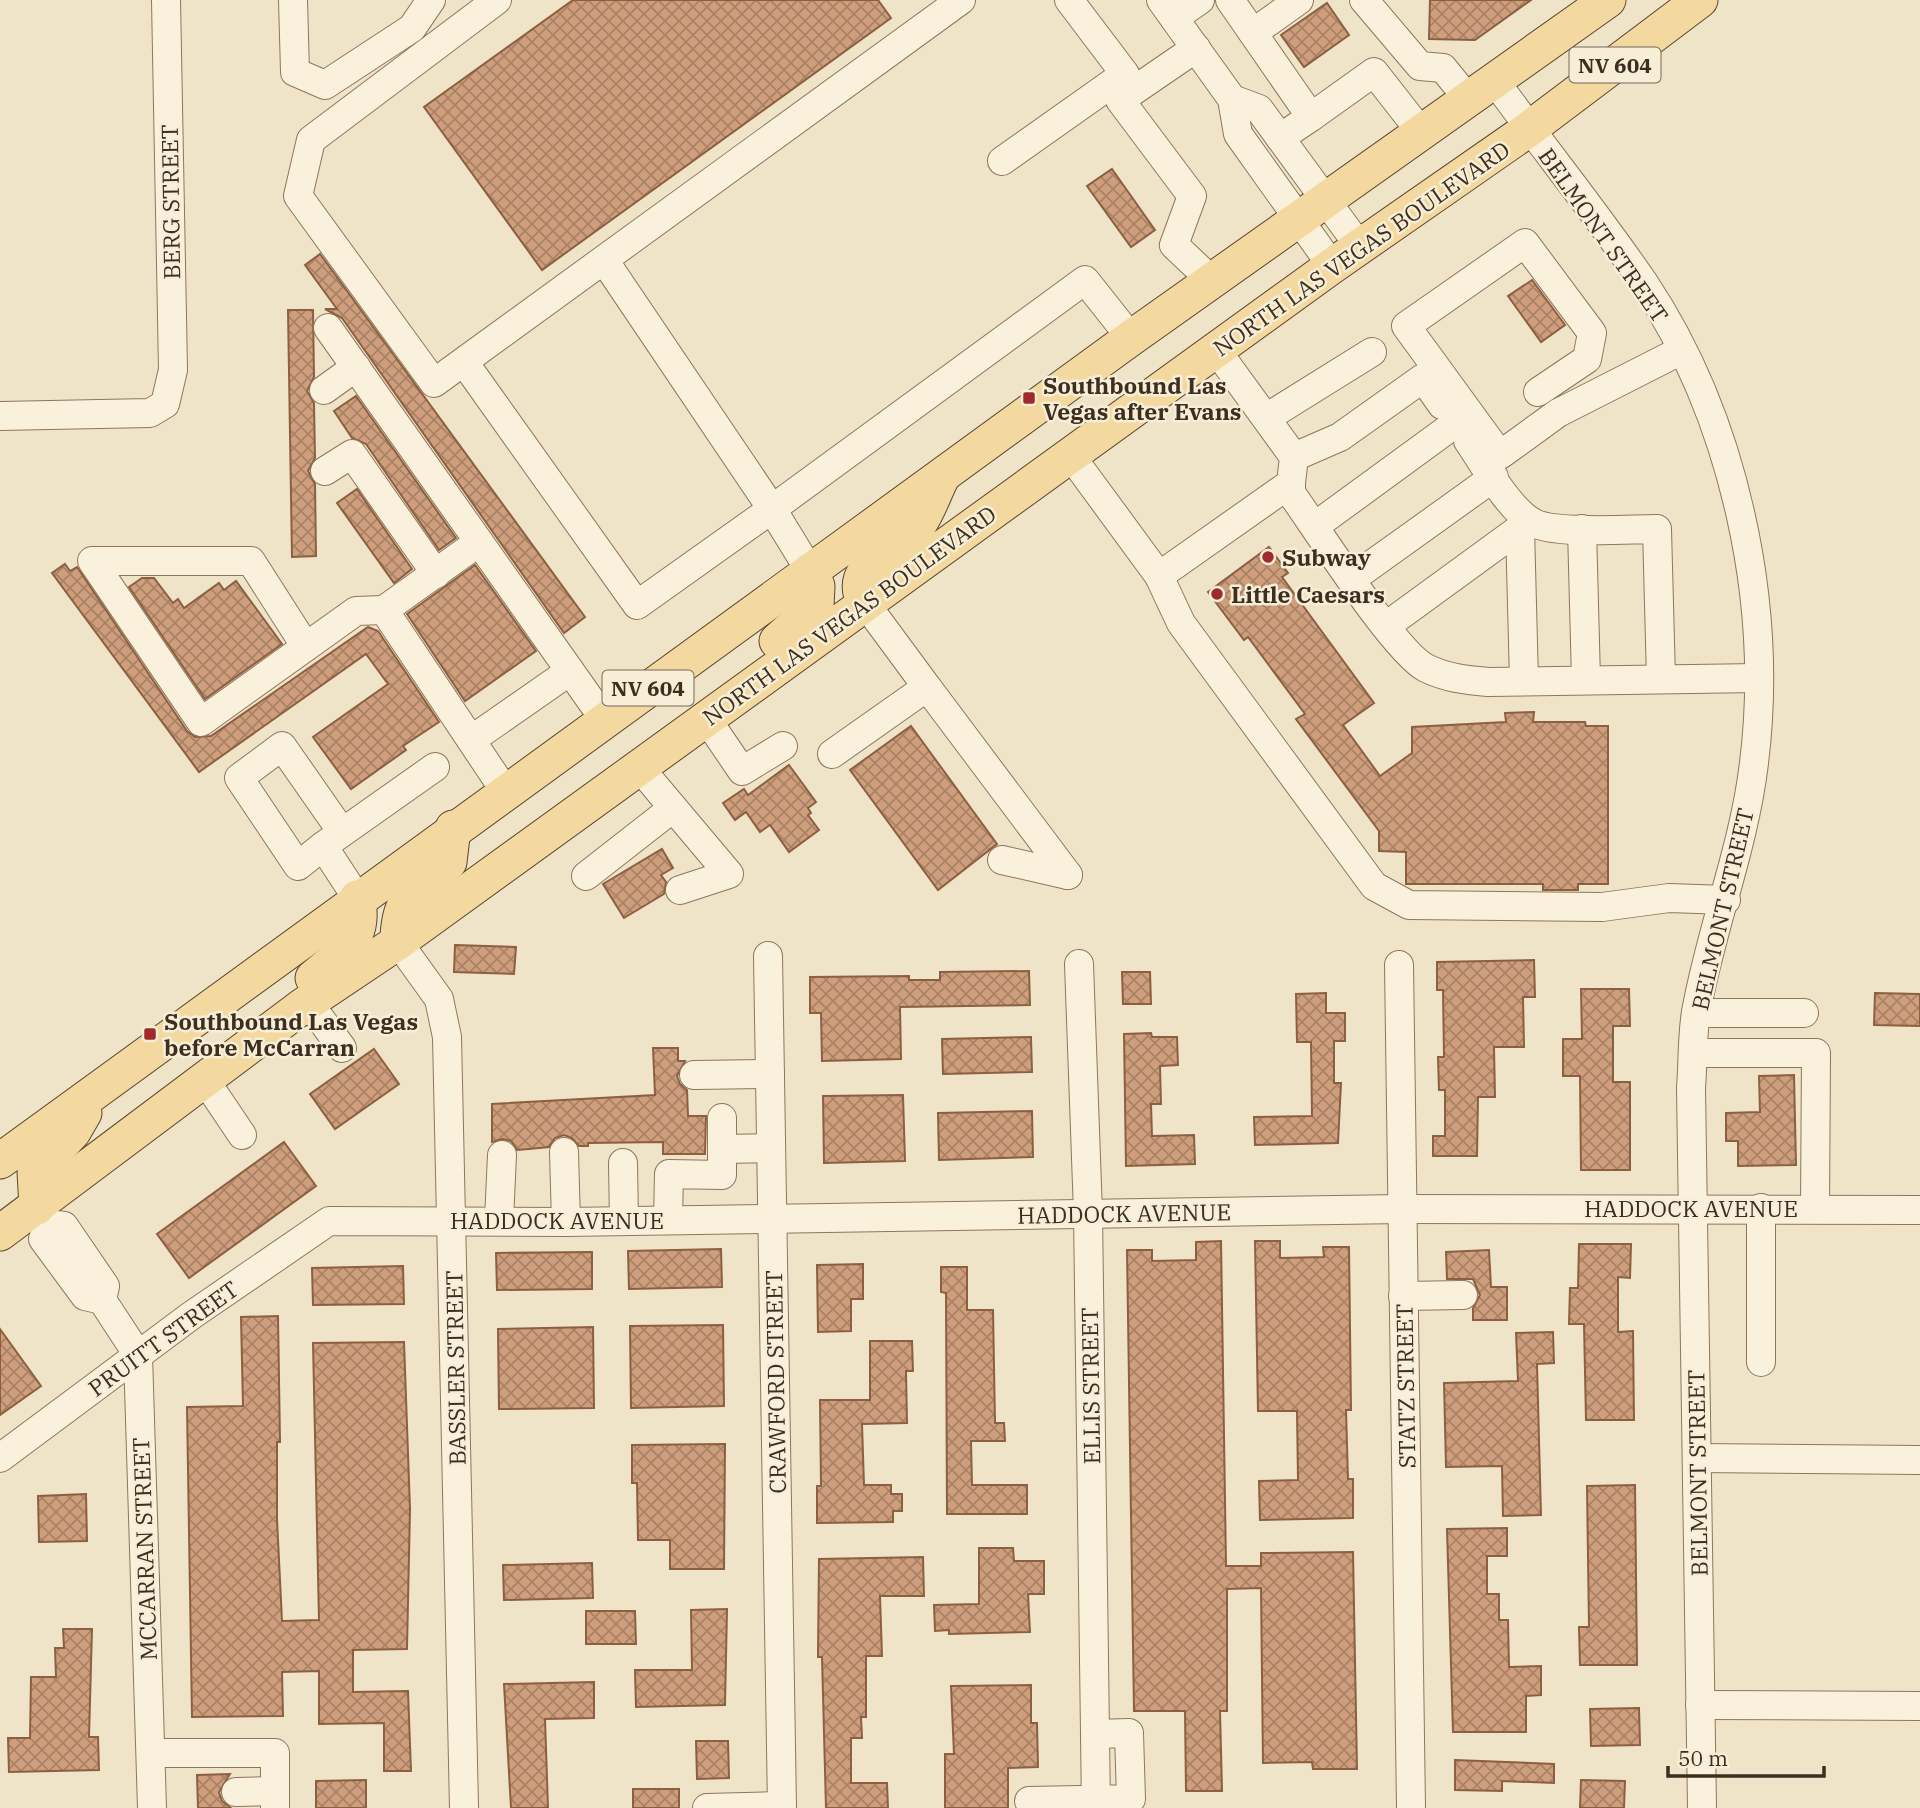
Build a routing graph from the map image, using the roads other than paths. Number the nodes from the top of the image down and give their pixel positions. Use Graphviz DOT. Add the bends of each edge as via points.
graph roads {
  1 [pos="166,0"];
  2 [pos="293,0"];
  3 [pos="432,0"];
  4 [pos="497,0"];
  5 [pos="961,0"];
  6 [pos="1069,0"];
  7 [pos="1200,0"];
  8 [pos="1230,0"];
  9 [pos="1299,0"];
  10 [pos="1364,0"];
  11 [pos="1608,0"];
  12 [pos="1700,0"];
  13 [pos="1168,9"];
  14 [pos="1253,33"];
  15 [pos="1196,48"];
  16 [pos="1482,90"];
  17 [pos="1232,99"];
  18 [pos="1311,117"];
  19 [pos="1529,129"];
  20 [pos="1421,132"];
  21 [pos="1280,138"];
  22 [pos="1002,161"];
  23 [pos="1311,209"];
  24 [pos="1346,257"];
  25 [pos="604,260"];
  26 [pos="1211,280"];
  27 [pos="328,328"];
  28 [pos="1130,338"];
  29 [pos="1682,350"];
  30 [pos="1217,351"];
  31 [pos="1372,352"];
  32 [pos="464,362"];
  33 [pos="356,367"];
  34 [pos="324,390"];
  35 [pos="1538,392"];
  36 [pos="0,416"];
  37 [pos="1266,418"];
  38 [pos="1456,423"];
  39 [pos="1072,456"];
  40 [pos="1293,470"];
  41 [pos="325,471"];
  42 [pos="945,473"];
  43 [pos="1494,477"];
  44 [pos="772,509"];
  45 [pos="1525,524"];
  46 [pos="1315,526"];
  47 [pos="1582,528"];
  48 [pos="479,542"];
  49 [pos="810,570"];
  50 [pos="436,574"];
  51 [pos="1159,576"];
  52 [pos="1353,579"];
  53 [pos="865,603"];
  54 [pos="384,610"];
  55 [pos="1387,626"];
  56 [pos="306,647"];
  57 [pos="570,671"];
  58 [pos="1758,678"];
  59 [pos="1661,679"];
  60 [pos="1586,680"];
  61 [pos="1524,681"];
  62 [pos="754,684"];
  63 [pos="927,687"];
  64 [pos="706,718"];
  65 [pos="604,719"];
  66 [pos="471,740"];
  67 [pos="783,747"];
  68 [pos="832,754"];
  69 [pos="435,767"];
  70 [pos="639,767"];
  71 [pos="505,791"];
  72 [pos="673,808"];
  73 [pos="453,828"];
  74 [pos="1037,833"];
  75 [pos="586,876"];
  76 [pos="680,890"];
  77 [pos="357,898"];
  78 [pos="1726,900"];
  79 [pos="398,942"];
  80 [pos="768,957"];
  81 [pos="1079,964"];
  82 [pos="1399,965"];
  83 [pos="298,1010"];
  84 [pos="1696,1013"];
  85 [pos="1804,1013"];
  86 [pos="342,1048"];
  87 [pos="1694,1053"];
  88 [pos="770,1074"];
  89 [pos="694,1075"];
  90 [pos="205,1080"];
  91 [pos="90,1093"];
  92 [pos="722,1118"];
  93 [pos="242,1135"];
  94 [pos="771,1148"];
  95 [pos="722,1149"];
  96 [pos="564,1152"];
  97 [pos="502,1155"];
  98 [pos="0,1161"];
  99 [pos="623,1163"];
  100 [pos="1693,1208"];
  101 [pos="1761,1208"];
  102 [pos="1402,1209"];
  103 [pos="1815,1209"];
  104 [pos="1920,1210"];
  105 [pos="1088,1213"];
  106 [pos="42,1216"];
  107 [pos="772,1218"];
  108 [pos="499,1220"];
  109 [pos="668,1220"];
  110 [pos="328,1221"];
  111 [pos="453,1221"];
  112 [pos="624,1221"];
  113 [pos="566,1222"];
  114 [pos="0,1233"];
  115 [pos="1463,1295"];
  116 [pos="1403,1296"];
  117 [pos="138,1355"];
  118 [pos="1761,1362"];
  119 [pos="0,1458"];
  120 [pos="1697,1458"];
  121 [pos="1920,1460"];
  122 [pos="1700,1706"];
  123 [pos="1920,1706"];
  124 [pos="151,1753"];
  125 [pos="236,1792"];
  126 [pos="275,1800"];
  127 [pos="1029,1801"];
  128 [pos="1096,1804"];
  129 [pos="782,1807"];
  130 [pos="152,1808"];
  131 [pos="464,1808"];
  132 [pos="707,1808"];
  133 [pos="1411,1808"];
  134 [pos="1702,1808"];
  1 -- 36 [label="street, BERG STREET" via="173,370 165,404 150,413"];
  2 -- 3 [label="street" via="295,72 326,85 412,28"];
  4 -- 32 [label="street" via="311,140 298,196 434,383"];
  5 -- 25 [label="street"];
  6 -- 22 [label="street" via="1125,74"];
  7 -- 13 [label="street"];
  8 -- 14 [label="street"];
  9 -- 14 [label="street"];
  10 -- 16 [label="street, BELMONT STREET" via="1420,66 1443,68"];
  11 -- 16 [label="main road, NV 604"];
  12 -- 19 [label="main road, NORTH LAS VEGAS BOULEVARD / NV 604"];
  13 -- 15 [label="street"];
  14 -- 18 [label="street"];
  15 -- 17 [label="street"];
  15 -- 26 [label="street" via="1120,100 1192,196 1174,245"];
  16 -- 19 [label="street, BELMONT STREET"];
  16 -- 20 [label="main road, NV 604"];
  17 -- 21 [label="street" via="1258,109"];
  17 -- 23 [label="street" via="1238,134"];
  18 -- 20 [label="street" via="1374,72"];
  18 -- 21 [label="street"];
  19 -- 24 [label="main road, NORTH LAS VEGAS BOULEVARD / NV 604"];
  19 -- 29 [label="street, BELMONT STREET" via="1644,284"];
  20 -- 23 [label="main road, NV 604"];
  21 -- 23 [label="street"];
  23 -- 24 [label="street"];
  23 -- 26 [label="main road, NV 604"];
  24 -- 30 [label="main road, NORTH LAS VEGAS BOULEVARD / NV 604"];
  25 -- 32 [label="street"];
  25 -- 44 [label="street"];
  26 -- 28 [label="main road, NV 604"];
  27 -- 33 [label="street"];
  28 -- 42 [label="main road, NV 604"];
  28 -- 44 [label="street" via="1085,280"];
  29 -- 35 [label="street" via="1558,413 1500,455 1406,326 1525,243 1592,333 1587,359"];
  29 -- 58 [label="street, BELMONT STREET" via="1720,441 1742,520 1755,599"];
  30 -- 37 [label="street"];
  30 -- 39 [label="main road, NORTH LAS VEGAS BOULEVARD / NV 604"];
  31 -- 37 [label="street"];
  32 -- 44 [label="street" via="637,604"];
  33 -- 34 [label="street"];
  33 -- 48 [label="street"];
  37 -- 40 [label="street"];
  38 -- 40 [label="street" via="1423,377"];
  38 -- 43 [label="street"];
  38 -- 46 [label="street"];
  39 -- 51 [label="street"];
  39 -- 53 [label="main road, NORTH LAS VEGAS BOULEVARD / NV 604"];
  40 -- 46 [label="street" via="1291,493"];
  40 -- 51 [label="street"];
  41 -- 50 [label="street" via="352,454"];
  42 -- 49 [label="main road, NV 604"];
  42 -- 53 [label="main road" via="918,524 861,576 859,591"];
  43 -- 45 [label="street"];
  43 -- 52 [label="street"];
  44 -- 49 [label="street"];
  45 -- 47 [label="street"];
  45 -- 55 [label="street"];
  45 -- 61 [label="street"];
  46 -- 52 [label="street"];
  47 -- 59 [label="street" via="1657,528"];
  47 -- 60 [label="street"];
  48 -- 50 [label="street"];
  48 -- 57 [label="street"];
  49 -- 62 [label="main road" via="817,586 816,606 770,647"];
  49 -- 65 [label="main road, NV 604"];
  50 -- 54 [label="street"];
  51 -- 78 [label="street" via="1181,623 1374,886 1409,905 1602,907 1669,898"];
  52 -- 55 [label="street"];
  53 -- 62 [label="main road, NORTH LAS VEGAS BOULEVARD / NV 604"];
  53 -- 63 [label="street"];
  54 -- 56 [label="street" via="356,611"];
  54 -- 66 [label="street"];
  55 -- 61 [label="street" via="1423,667 1453,678"];
  56 -- 56 [label="street" via="201,722 92,561 251,561"];
  57 -- 65 [label="street"];
  57 -- 66 [label="street"];
  58 -- 59 [label="street"];
  58 -- 78 [label="street, BELMONT STREET" via="1755,761"];
  59 -- 60 [label="street"];
  60 -- 61 [label="street"];
  62 -- 64 [label="main road, NORTH LAS VEGAS BOULEVARD / NV 604"];
  63 -- 68 [label="street"];
  63 -- 74 [label="street"];
  64 -- 67 [label="street" via="742,771"];
  64 -- 70 [label="main road, NORTH LAS VEGAS BOULEVARD / NV 604"];
  65 -- 71 [label="main road, NV 604"];
  66 -- 71 [label="street"];
  69 -- 77 [label="street" via="332,839"];
  70 -- 72 [label="street"];
  70 -- 79 [label="main road, NORTH LAS VEGAS BOULEVARD / NV 604"];
  71 -- 73 [label="main road, NV 604"];
  72 -- 75 [label="street"];
  72 -- 76 [label="street" via="729,874"];
  73 -- 77 [label="main road, NV 604"];
  73 -- 79 [label="main road" via="449,862 403,904"];
  77 -- 83 [label="main road" via="362,918 358,934 296,992"];
  77 -- 91 [label="main road, NV 604"];
  78 -- 84 [label="street, BELMONT STREET"];
  79 -- 83 [label="main road, NORTH LAS VEGAS BOULEVARD / NV 604"];
  79 -- 111 [label="street, BASSLER STREET" via="439,999 447,1037"];
  80 -- 88 [label="street, CRAWFORD STREET"];
  81 -- 105 [label="street, ELLIS STREET"];
  82 -- 102 [label="street, STATZ STREET"];
  83 -- 86 [label="street"];
  83 -- 90 [label="main road, NORTH LAS VEGAS BOULEVARD / NV 604"];
  84 -- 85 [label="street"];
  84 -- 87 [label="street, BELMONT STREET"];
  87 -- 100 [label="street, BELMONT STREET"];
  87 -- 103 [label="street" via="1816,1053"];
  88 -- 89 [label="street"];
  88 -- 94 [label="street, CRAWFORD STREET"];
  90 -- 93 [label="street"];
  90 -- 106 [label="main road, NORTH LAS VEGAS BOULEVARD / NV 604"];
  91 -- 98 [label="main road, NV 604"];
  91 -- 106 [label="main road" via="73,1132 35,1172"];
  92 -- 95 [label="street"];
  94 -- 95 [label="street"];
  94 -- 107 [label="street, CRAWFORD STREET"];
  95 -- 109 [label="street" via="722,1175 669,1174"];
  96 -- 113 [label="street"];
  97 -- 108 [label="street"];
  99 -- 112 [label="street"];
  100 -- 101 [label="street, HADDOCK AVENUE"];
  100 -- 102 [label="street, HADDOCK AVENUE"];
  100 -- 120 [label="street, BELMONT STREET"];
  101 -- 103 [label="street, HADDOCK AVENUE"];
  101 -- 118 [label="street"];
  102 -- 105 [label="street, HADDOCK AVENUE"];
  102 -- 116 [label="street, STATZ STREET"];
  103 -- 104 [label="street, HADDOCK AVENUE"];
  105 -- 107 [label="street, HADDOCK AVENUE"];
  105 -- 128 [label="street, ELLIS STREET"];
  106 -- 114 [label="main road, NORTH LAS VEGAS BOULEVARD / NV 604"];
  106 -- 117 [label="street" via="64,1226 105,1286 102,1300"];
  107 -- 109 [label="street, HADDOCK AVENUE"];
  107 -- 129 [label="street, CRAWFORD STREET"];
  108 -- 111 [label="street, HADDOCK AVENUE"];
  108 -- 113 [label="street, HADDOCK AVENUE"];
  109 -- 112 [label="street, HADDOCK AVENUE"];
  110 -- 111 [label="street, HADDOCK AVENUE"];
  110 -- 117 [label="street, PRUITT STREET"];
  111 -- 131 [label="street, BASSLER STREET"];
  112 -- 113 [label="street, HADDOCK AVENUE"];
  115 -- 116 [label="street"];
  116 -- 133 [label="street, STATZ STREET"];
  117 -- 119 [label="street, PRUITT STREET"];
  117 -- 124 [label="street, MCCARRAN STREET"];
  120 -- 121 [label="street"];
  120 -- 122 [label="street, BELMONT STREET"];
  122 -- 123 [label="street"];
  122 -- 134 [label="street, BELMONT STREET"];
  124 -- 126 [label="street" via="275,1753"];
  124 -- 130 [label="street, MCCARRAN STREET"];
  125 -- 126 [label="street"];
  127 -- 128 [label="street"];
  129 -- 132 [label="street"];
}
